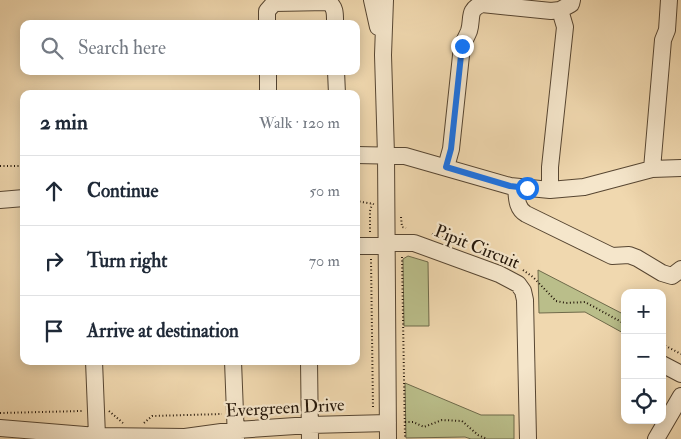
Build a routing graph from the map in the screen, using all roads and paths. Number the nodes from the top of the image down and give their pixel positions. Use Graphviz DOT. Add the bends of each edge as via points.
graph roads {
  1 [pos="372,0"];
  2 [pos="377,0"];
  3 [pos="385,0"];
  4 [pos="669,0"];
  5 [pos="566,5"];
  6 [pos="267,20"];
  7 [pos="335,20"];
  8 [pos="382,48"];
  9 [pos="268,75"];
  10 [pos="336,75"];
  11 [pos="268,90"];
  12 [pos="337,90"];
  13 [pos="360,155"];
  14 [pos="386,155"];
  15 [pos="0,166"];
  16 [pos="20,166"];
  17 [pos="446,167"];
  18 [pos="681,168"];
  19 [pos="652,169"];
  20 [pos="516,187"];
  21 [pos="550,190"];
  22 [pos="20,198"];
  23 [pos="0,200"];
  24 [pos="394,239"];
  25 [pos="360,245"];
  26 [pos="681,269"];
  27 [pos="371,281"];
  28 [pos="666,346"];
  29 [pos="681,354"];
  30 [pos="94,365"];
  31 [pos="233,365"];
  32 [pos="309,365"];
  33 [pos="666,366"];
  34 [pos="681,374"];
  35 [pos="681,396"];
  36 [pos="85,410"];
  37 [pos="108,410"];
  38 [pos="0,413"];
  39 [pos="265,413"];
  40 [pos="224,414"];
  41 [pos="247,414"];
  42 [pos="405,422"];
  43 [pos="128,424"];
  44 [pos="139,424"];
  45 [pos="0,428"];
  46 [pos="383,429"];
  47 [pos="310,432"];
  48 [pos="236,435"];
  49 [pos="97,436"];
  50 [pos="191,438"];
  51 [pos="405,439"];
  52 [pos="487,439"];
  53 [pos="528,439"];
  54 [pos="656,439"];
  1 -- 8 [label="street"];
  2 -- 8 [label="street"];
  3 -- 8 [label="street"];
  4 -- 19 [label="street"];
  5 -- 17 [label="street" via="551,10 475,6 462,46 451,149"];
  5 -- 21 [label="street"];
  6 -- 7 [label="street" via="267,11 274,3 328,2 335,10"];
  8 -- 14 [label="street"];
  9 -- 11 [label="street"];
  10 -- 12 [label="street"];
  13 -- 14 [label="street"];
  14 -- 17 [label="street" via="405,156"];
  14 -- 24 [label="street"];
  15 -- 16 [label="path"];
  17 -- 20 [label="street"];
  18 -- 19 [label="street"];
  19 -- 21 [label="street" via="584,187"];
  20 -- 21 [label="street"];
  20 -- 26 [label="street" via="521,212 612,256 629,255 672,276"];
  22 -- 23 [label="street"];
  24 -- 25 [label="street"];
  24 -- 42 [label="path"];
  24 -- 46 [label="street"];
  24 -- 53 [label="street, Pipit Circuit" via="499,274 518,284 523,291"];
  27 -- 46 [label="path"];
  28 -- 29 [label="path"];
  30 -- 49 [label="street"];
  31 -- 48 [label="street"];
  32 -- 47 [label="street"];
  33 -- 34 [label="street"];
  35 -- 54 [label="street"];
  36 -- 38 [label="path"];
  37 -- 43 [label="path"];
  39 -- 41 [label="path"];
  40 -- 44 [label="path" via="152,416"];
  42 -- 51 [label="path"];
  42 -- 52 [label="path" via="424,427 442,420 462,421"];
  45 -- 49 [label="street, Evergreen Drive"];
  46 -- 47 [label="street, Evergreen Drive"];
  47 -- 48 [label="street, Evergreen Drive"];
  48 -- 50 [label="street, Evergreen Drive"];
  49 -- 50 [label="street, Evergreen Drive"];
}
